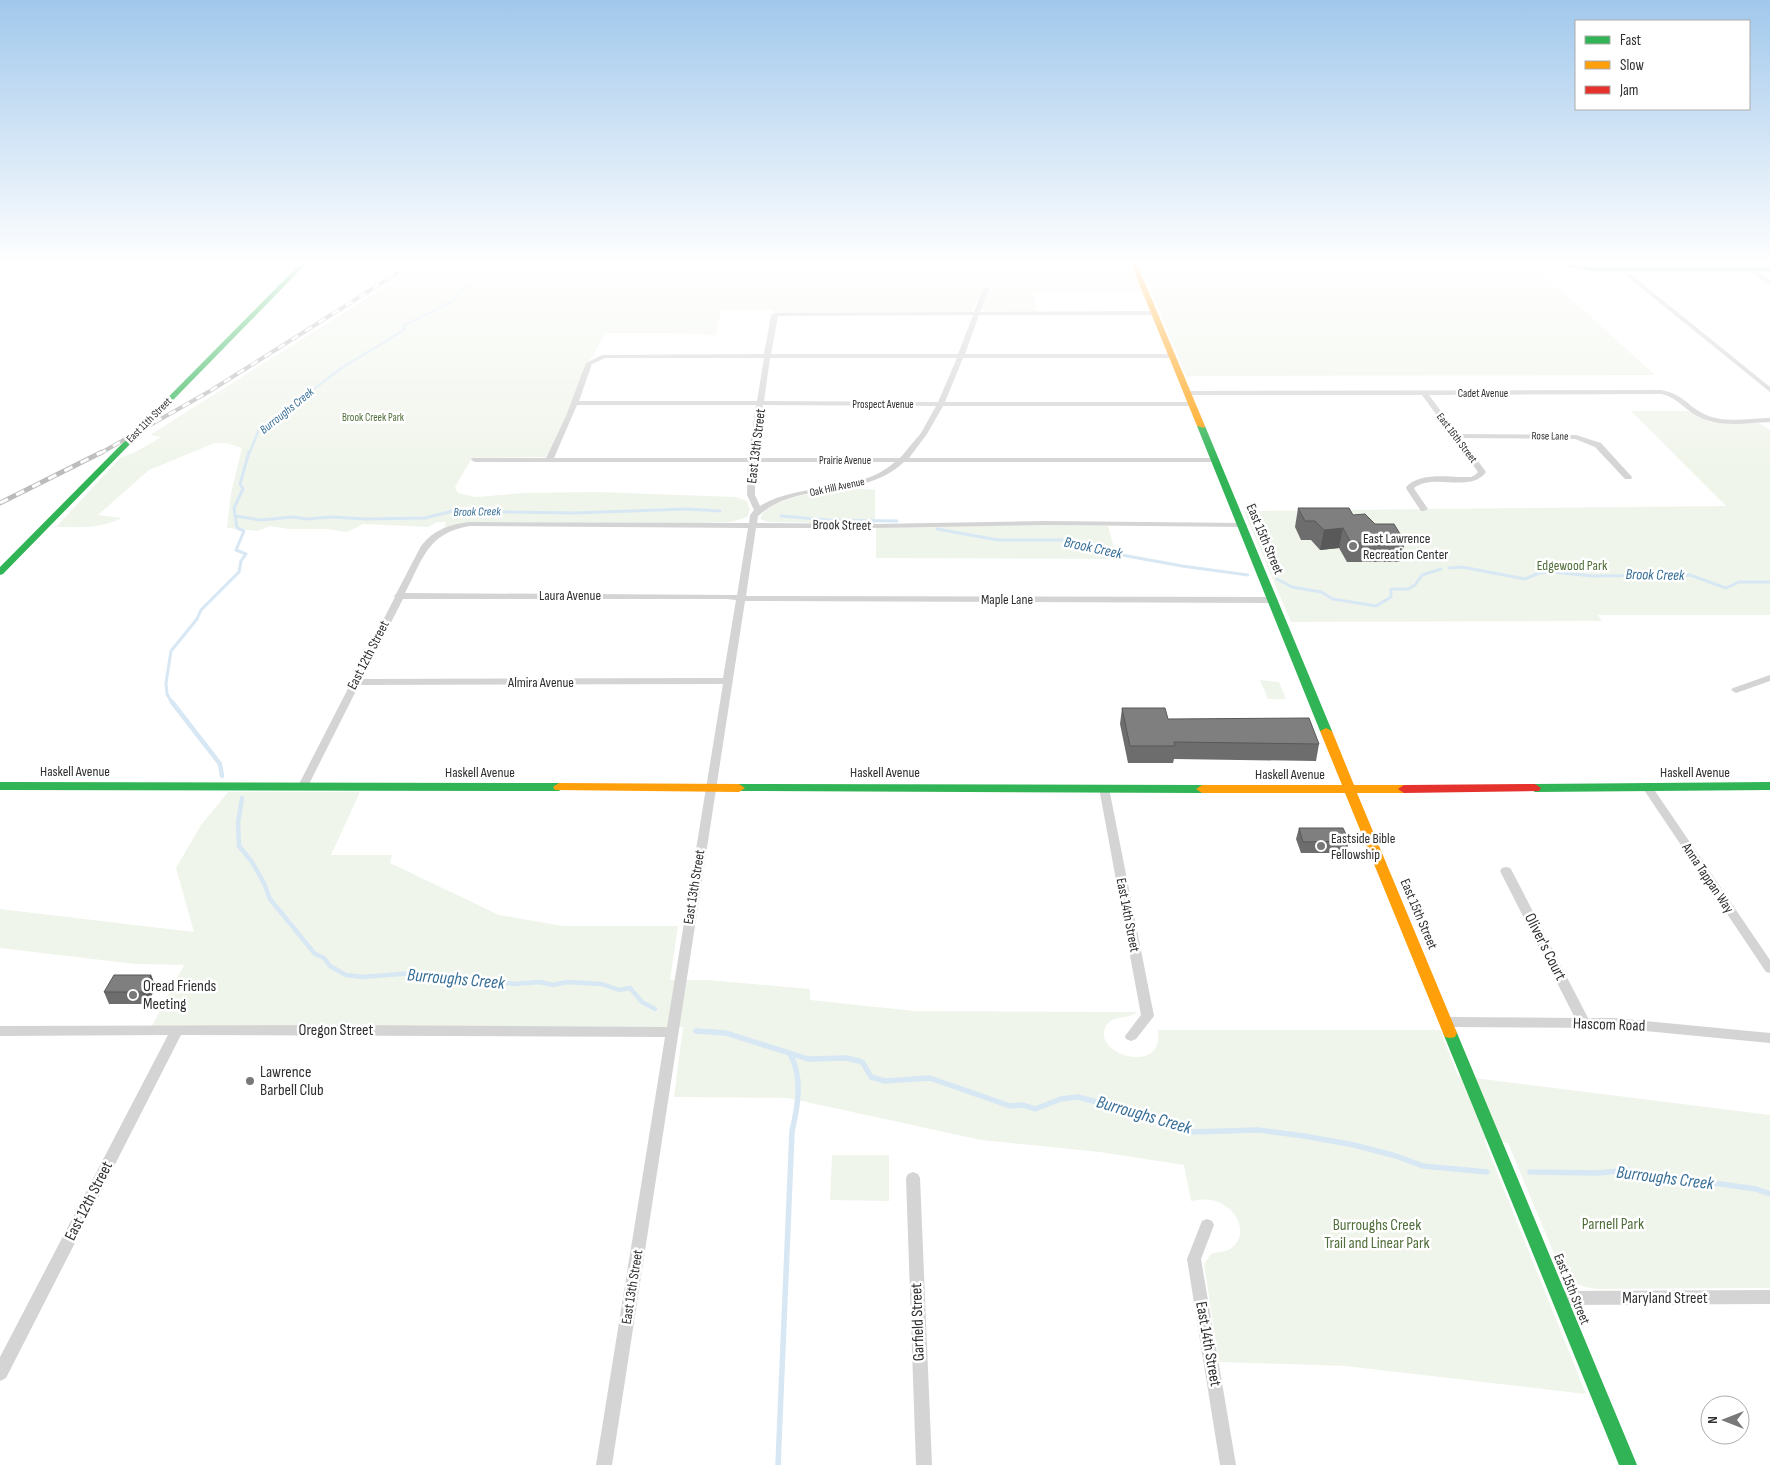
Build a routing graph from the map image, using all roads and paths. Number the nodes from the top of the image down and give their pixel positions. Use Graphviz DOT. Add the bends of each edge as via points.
graph roads {
  1 [pos="236,332"];
  2 [pos="771,332"];
  3 [pos="969,332"];
  4 [pos="1163,332"];
  5 [pos="1698,332"];
  6 [pos="768,356"];
  7 [pos="960,356"];
  8 [pos="1173,356"];
  9 [pos="1770,390"];
  10 [pos="1424,393"];
  11 [pos="1190,398"];
  12 [pos="574,403"];
  13 [pos="761,404"];
  14 [pos="940,404"];
  15 [pos="1770,420"];
  16 [pos="1456,436"];
  17 [pos="475,460"];
  18 [pos="549,460"];
  19 [pos="752,460"];
  20 [pos="902,460"];
  21 [pos="1216,460"];
  22 [pos="1628,477"];
  23 [pos="1424,509"];
  24 [pos="758,510"];
  25 [pos="752,524"];
  26 [pos="1242,525"];
  27 [pos="442,531"];
  28 [pos="0,572"];
  29 [pos="398,596"];
  30 [pos="741,597"];
  31 [pos="1274,600"];
  32 [pos="1770,678"];
  33 [pos="727,681"];
  34 [pos="355,682"];
  35 [pos="1736,690"];
  36 [pos="0,786"];
  37 [pos="303,786"];
  38 [pos="1770,786"];
  39 [pos="710,787"];
  40 [pos="1647,787"];
  41 [pos="1104,788"];
  42 [pos="1351,789"];
  43 [pos="1506,871"];
  44 [pos="1770,970"];
  45 [pos="1448,1022"];
  46 [pos="1584,1023"];
  47 [pos="178,1030"];
  48 [pos="0,1031"];
  49 [pos="671,1032"];
  50 [pos="1130,1036"];
  51 [pos="1770,1038"];
  52 [pos="913,1178"];
  53 [pos="1207,1225"];
  54 [pos="1770,1297"];
  55 [pos="1560,1298"];
  56 [pos="0,1372"];
  57 [pos="604,1465"];
  58 [pos="924,1465"];
  59 [pos="1228,1465"];
  60 [pos="1628,1465"];
  1 -- 28 [label="main road, East 11th Street"];
  2 -- 6 [label="street, East 13th Street"];
  3 -- 7 [label="street, Oak Hill Avenue"];
  4 -- 8 [label="main road, East 15th Street"];
  5 -- 9 [label="street"];
  6 -- 7 [label="street"];
  6 -- 12 [label="street" via="599,357 590,364"];
  6 -- 13 [label="street, East 13th Street"];
  7 -- 8 [label="street"];
  7 -- 14 [label="street, Oak Hill Avenue"];
  8 -- 11 [label="main road, East 15th Street"];
  10 -- 11 [label="street, Cadet Avenue"];
  10 -- 15 [label="street, Cadet Avenue" via="1661,392 1676,395 1710,420"];
  10 -- 16 [label="street, East 16th Street"];
  11 -- 14 [label="street, Prospect Avenue"];
  11 -- 21 [label="main road, East 15th Street"];
  12 -- 13 [label="street, Prospect Avenue"];
  12 -- 18 [label="street"];
  13 -- 14 [label="street, Prospect Avenue"];
  13 -- 19 [label="street, East 13th Street"];
  14 -- 20 [label="street, Oak Hill Avenue"];
  16 -- 22 [label="street, Rose Lane" via="1568,436 1586,439 1598,445"];
  16 -- 23 [label="street, East 16th Street" via="1482,472 1471,479 1415,482 1411,490"];
  17 -- 18 [label="street, Prairie Avenue"];
  18 -- 19 [label="street, Prairie Avenue"];
  19 -- 20 [label="street, Prairie Avenue"];
  19 -- 24 [label="street, East 13th Street" via="751,495"];
  20 -- 21 [label="street, Prairie Avenue"];
  20 -- 24 [label="street, Oak Hill Avenue" via="872,479 778,499"];
  21 -- 26 [label="main road, East 15th Street"];
  24 -- 25 [label="street, East 13th Street"];
  25 -- 26 [label="street, Brook Street"];
  25 -- 27 [label="street, Brook Street" via="470,524"];
  25 -- 30 [label="street, East 13th Street"];
  26 -- 31 [label="main road, East 15th Street"];
  27 -- 29 [label="street, East 12th Street" via="424,546"];
  29 -- 30 [label="street, Laura Avenue"];
  29 -- 34 [label="street, East 12th Street"];
  30 -- 31 [label="street, Maple Lane"];
  30 -- 33 [label="street, East 13th Street"];
  31 -- 42 [label="main road, East 15th Street"];
  32 -- 35 [label="street"];
  33 -- 34 [label="street, Almira Avenue"];
  33 -- 39 [label="street, East 13th Street"];
  34 -- 37 [label="street, East 12th Street"];
  36 -- 37 [label="main road, Haskell Avenue"];
  37 -- 39 [label="main road, Haskell Avenue"];
  38 -- 40 [label="main road, Haskell Avenue"];
  39 -- 41 [label="main road, Haskell Avenue"];
  39 -- 49 [label="street, East 13th Street"];
  40 -- 42 [label="main road, Haskell Avenue"];
  40 -- 44 [label="street, Anna Tappan Way"];
  41 -- 42 [label="main road, Haskell Avenue"];
  41 -- 50 [label="street, East 14th Street" via="1148,1016"];
  42 -- 45 [label="main road, East 15th Street"];
  43 -- 46 [label="street, Oliver's Court"];
  45 -- 46 [label="street, Hascom Road"];
  45 -- 55 [label="main road, East 15th Street"];
  46 -- 51 [label="street, Hascom Road" via="1632,1024"];
  47 -- 48 [label="street, Oregon Street"];
  47 -- 49 [label="street, Oregon Street"];
  47 -- 56 [label="street, East 12th Street"];
  49 -- 57 [label="street, East 13th Street"];
  52 -- 58 [label="street, Garfield Street"];
  53 -- 59 [label="street, East 14th Street" via="1194,1260"];
  54 -- 55 [label="street, Maryland Street"];
  55 -- 60 [label="main road, East 15th Street"];
}
